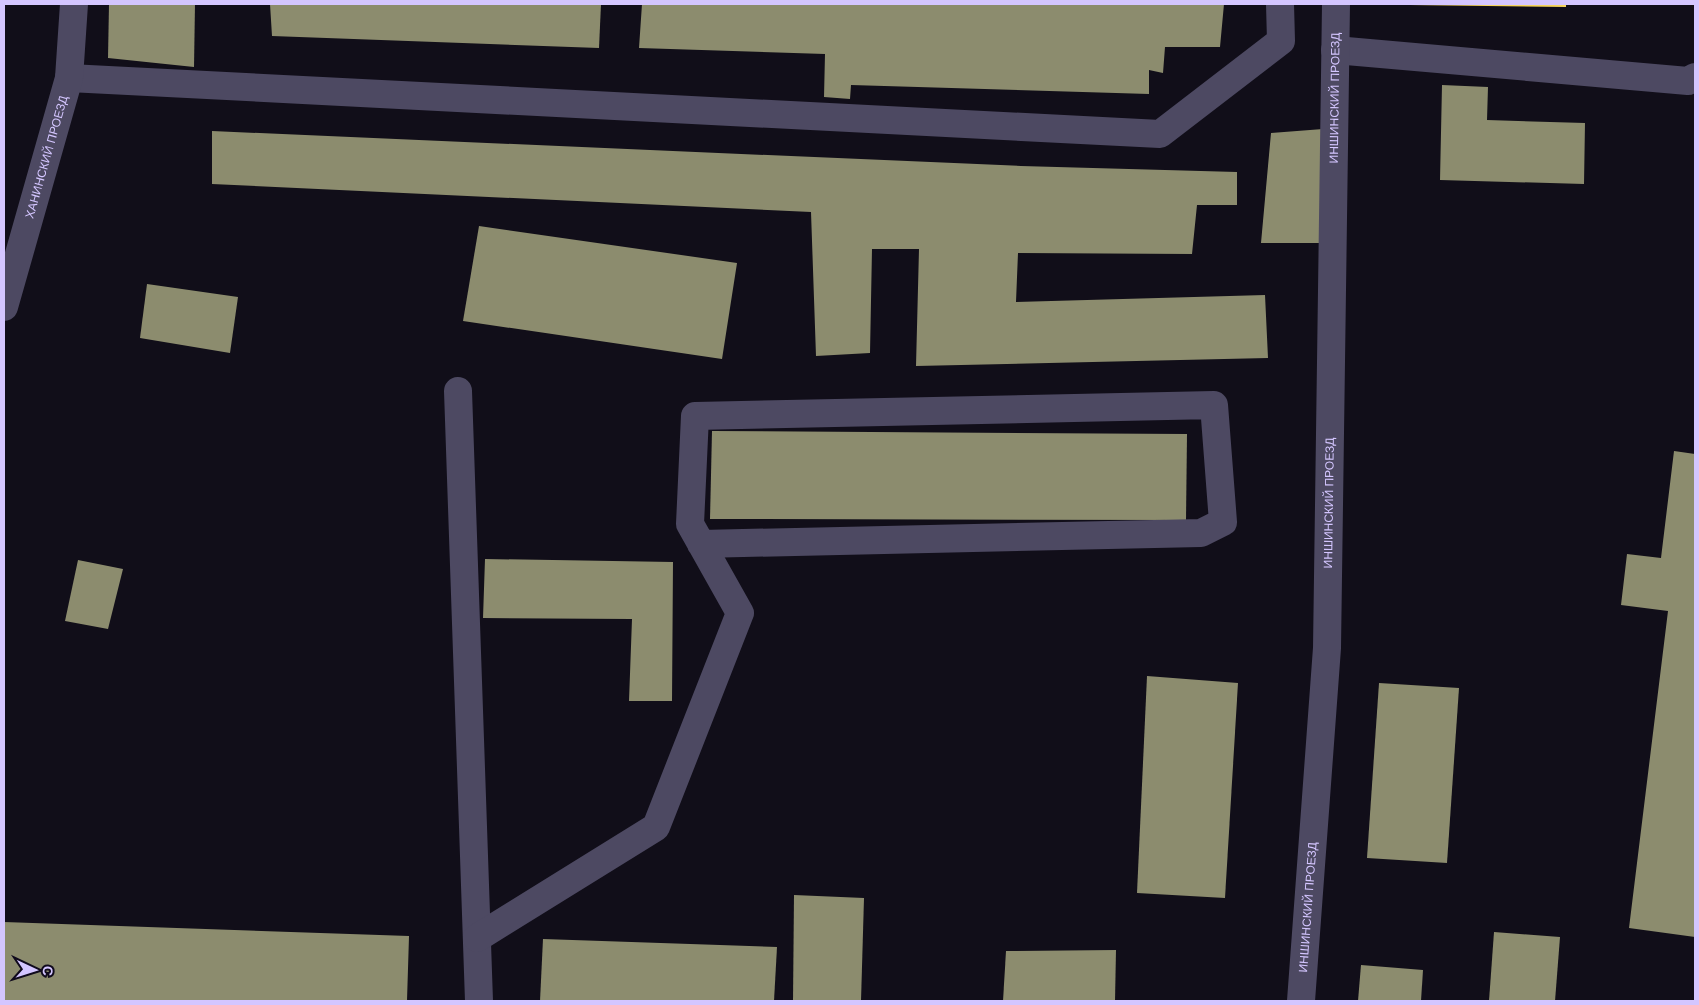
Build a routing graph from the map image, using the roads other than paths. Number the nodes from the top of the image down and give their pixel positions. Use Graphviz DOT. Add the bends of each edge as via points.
graph roads {
  1 [pos="74,4"];
  2 [pos="1280,4"];
  3 [pos="1336,4"];
  4 [pos="1335,50"];
  5 [pos="1695,77"];
  6 [pos="69,78"];
  7 [pos="4,307"];
  8 [pos="458,391"];
  9 [pos="701,544"];
  10 [pos="477,938"];
  11 [pos="479,1001"];
  12 [pos="1302,1001"];
  1 -- 6 [label="street, ХАНИНСКИЙ ПРОЕЗД"];
  2 -- 6 [label="street" via="1280,41 1160,134"];
  3 -- 4 [label="street, ИНШИНСКИЙ ПРОЕЗД"];
  4 -- 5 [label="street" via="1688,80"];
  4 -- 12 [label="street, ИНШИНСКИЙ ПРОЕЗД" via="1327,648"];
  6 -- 7 [label="street, ХАНИНСКИЙ ПРОЕЗД"];
  8 -- 10 [label="street"];
  9 -- 9 [label="street" via="690,524 695,416 1214,405 1223,522 1201,533"];
  9 -- 10 [label="street" via="740,613 656,827"];
  10 -- 11 [label="street"];
}
